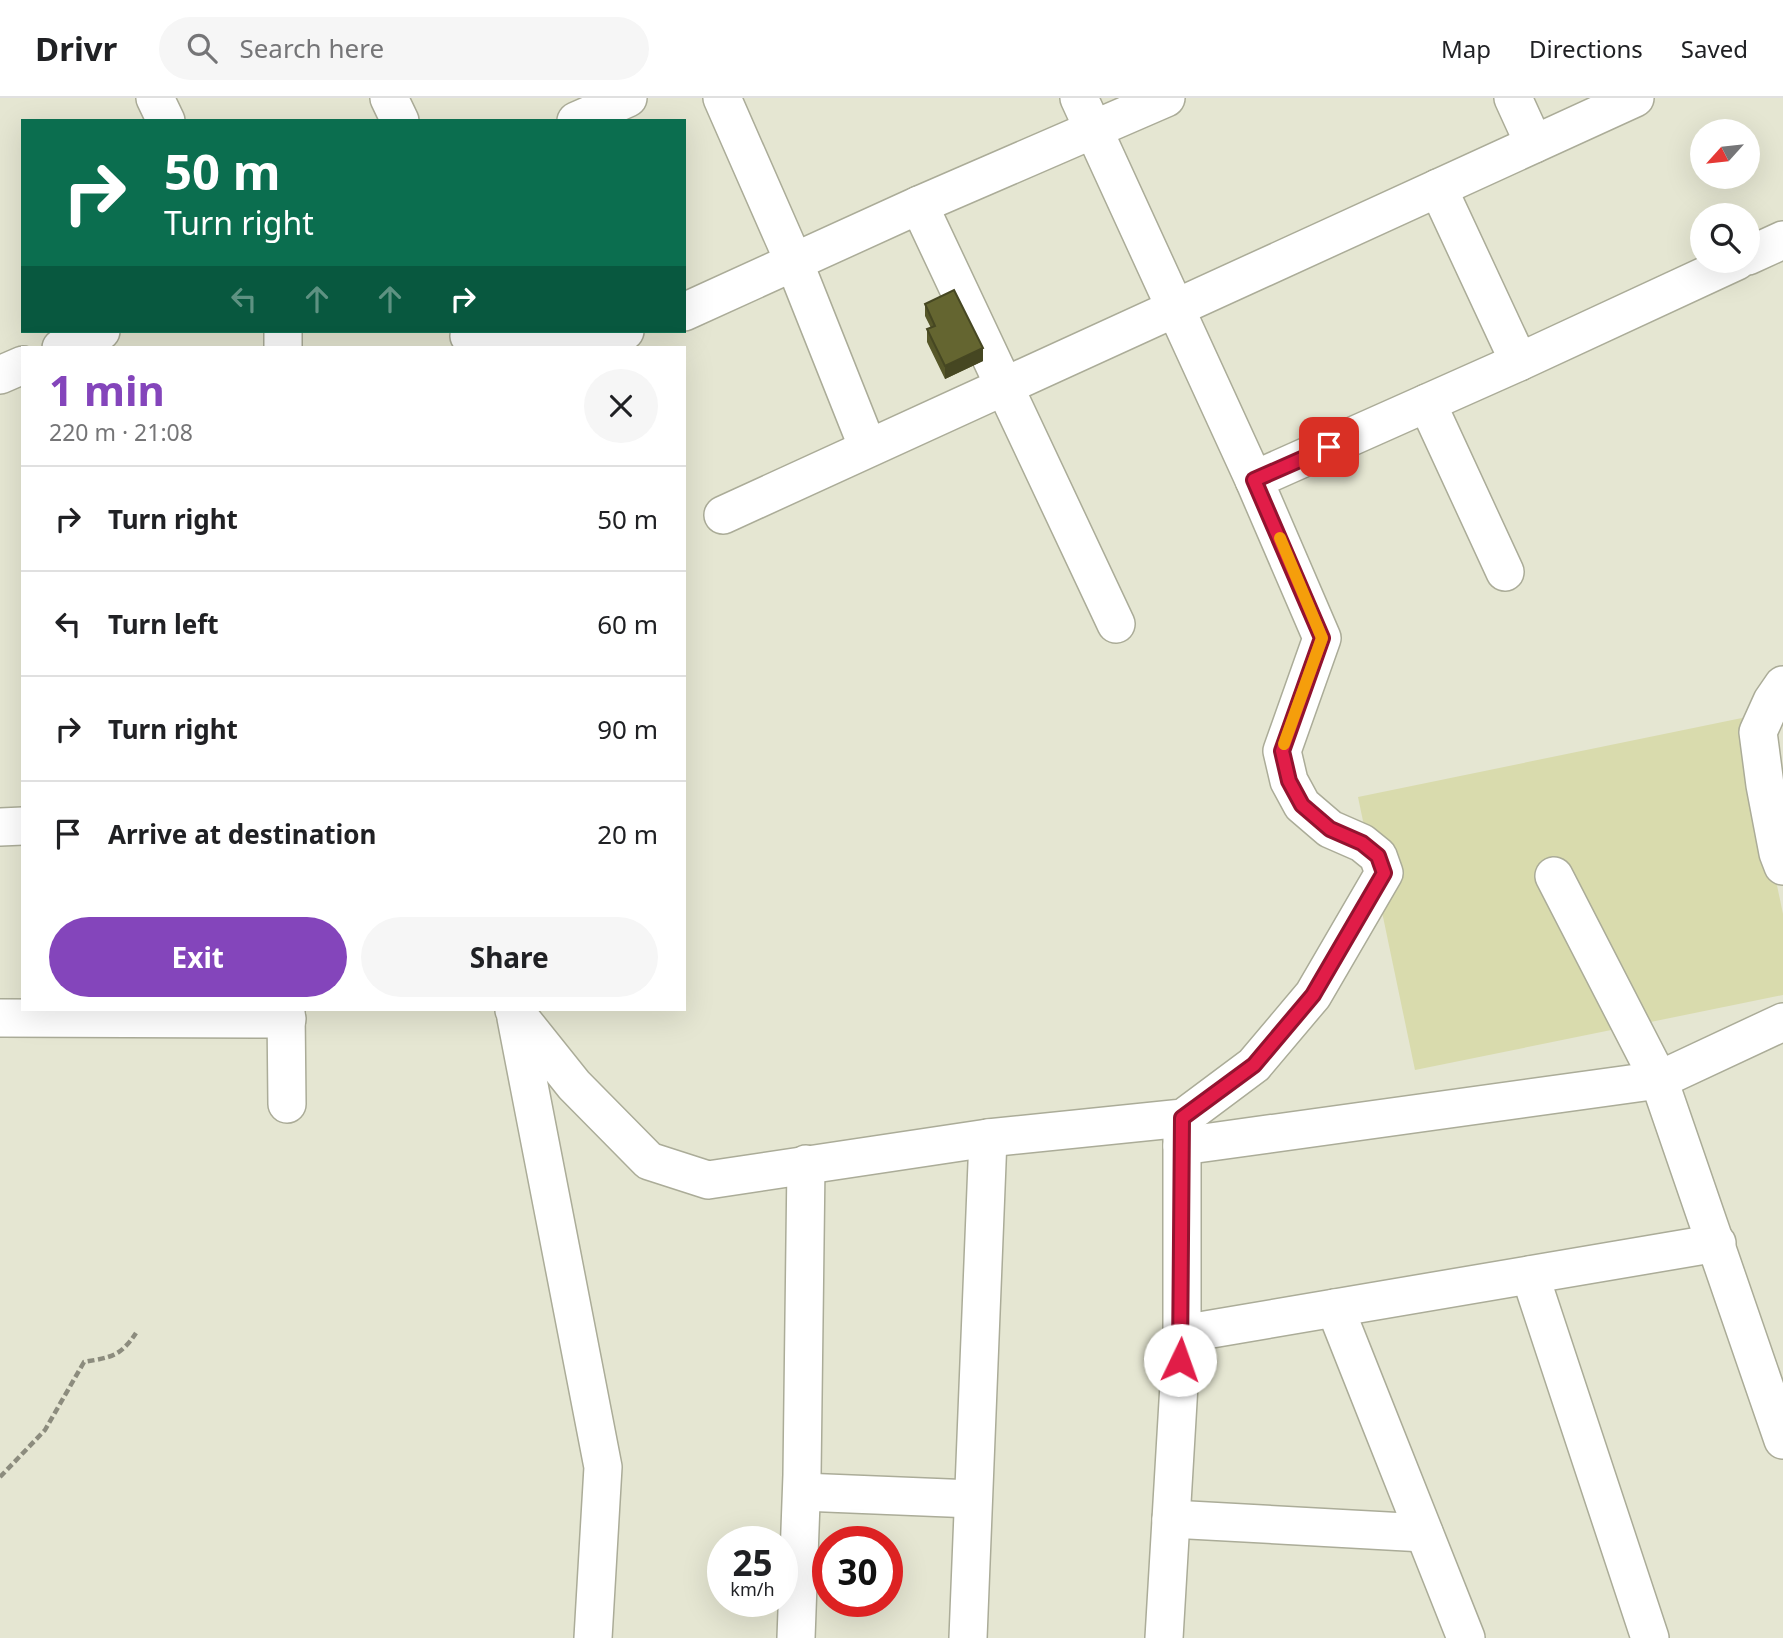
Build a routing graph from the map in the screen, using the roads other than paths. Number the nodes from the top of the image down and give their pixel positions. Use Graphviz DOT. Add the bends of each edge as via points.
graph roads {
  1 [pos="155,98"];
  2 [pos="389,98"];
  3 [pos="722,98"];
  4 [pos="1166,98"];
  5 [pos="1513,98"];
  6 [pos="1635,98"];
  7 [pos="1086,114"];
  8 [pos="165,119"];
  9 [pos="399,119"];
  10 [pos="1534,144"];
  11 [pos="1438,188"];
  12 [pos="919,205"];
  13 [pos="1783,240"];
  14 [pos="1760,251"];
  15 [pos="794,262"];
  16 [pos="1711,273"];
  17 [pos="1175,308"];
  18 [pos="686,311"];
  19 [pos="96,333"];
  20 [pos="580,333"];
  21 [pos="469,338"];
  22 [pos="66,346"];
  23 [pos="1519,362"];
  24 [pos="21,366"];
  25 [pos="0,375"];
  26 [pos="1004,386"];
  27 [pos="1427,403"];
  28 [pos="868,448"];
  29 [pos="1254,480"];
  30 [pos="723,514"];
  31 [pos="1504,572"];
  32 [pos="1116,624"];
  33 [pos="1783,685"];
  34 [pos="0,827"];
  35 [pos="21,827"];
  36 [pos="1783,866"];
  37 [pos="1553,876"];
  38 [pos="514,1011"];
  39 [pos="286,1014"];
  40 [pos="0,1018"];
  41 [pos="1783,1022"];
  42 [pos="1659,1080"];
  43 [pos="286,1104"];
  44 [pos="1182,1132"];
  45 [pos="988,1138"];
  46 [pos="806,1164"];
  47 [pos="1717,1243"];
  48 [pos="1530,1275"];
  49 [pos="1335,1308"];
  50 [pos="1182,1334"];
  51 [pos="1783,1440"];
  52 [pos="802,1492"];
  53 [pos="973,1499"];
  54 [pos="1171,1519"];
  55 [pos="1424,1533"];
  56 [pos="593,1638"];
  57 [pos="796,1638"];
  58 [pos="968,1638"];
  59 [pos="1164,1638"];
  60 [pos="1466,1638"];
  61 [pos="1650,1638"];
  1 -- 8 [label="street"];
  2 -- 9 [label="street"];
  3 -- 15 [label="street"];
  4 -- 7 [label="street"];
  5 -- 10 [label="street"];
  6 -- 10 [label="street"];
  7 -- 12 [label="street"];
  7 -- 17 [label="street"];
  10 -- 11 [label="street"];
  11 -- 17 [label="street"];
  11 -- 23 [label="street"];
  12 -- 15 [label="street"];
  12 -- 26 [label="street"];
  13 -- 14 [label="street"];
  15 -- 18 [label="street"];
  15 -- 28 [label="street"];
  16 -- 23 [label="street"];
  17 -- 26 [label="street"];
  17 -- 29 [label="street"];
  19 -- 22 [label="street"];
  20 -- 21 [label="street"];
  23 -- 27 [label="street"];
  24 -- 25 [label="street"];
  26 -- 28 [label="street"];
  26 -- 32 [label="street"];
  27 -- 29 [label="street"];
  27 -- 31 [label="street"];
  28 -- 30 [label="street"];
  29 -- 44 [label="street" via="1322,638 1282,751 1289,781 1302,805 1330,829 1378,856 1384,873 1313,995 1254,1065"];
  33 -- 36 [label="street" via="1758,732"];
  34 -- 35 [label="street"];
  37 -- 42 [label="street"];
  38 -- 46 [label="street" via="574,1085 649,1161 708,1180"];
  38 -- 56 [label="street" via="603,1467"];
  39 -- 40 [label="street"];
  39 -- 43 [label="street"];
  41 -- 42 [label="street"];
  42 -- 44 [label="street"];
  42 -- 47 [label="street"];
  44 -- 45 [label="street"];
  44 -- 50 [label="street"];
  45 -- 46 [label="street"];
  45 -- 53 [label="street"];
  46 -- 52 [label="street"];
  47 -- 48 [label="street"];
  47 -- 51 [label="street"];
  48 -- 49 [label="street"];
  48 -- 61 [label="street"];
  49 -- 50 [label="street"];
  49 -- 55 [label="street"];
  50 -- 54 [label="street"];
  52 -- 53 [label="street"];
  52 -- 57 [label="street"];
  53 -- 58 [label="street"];
  54 -- 55 [label="street"];
  54 -- 59 [label="street"];
  55 -- 60 [label="street"];
}
